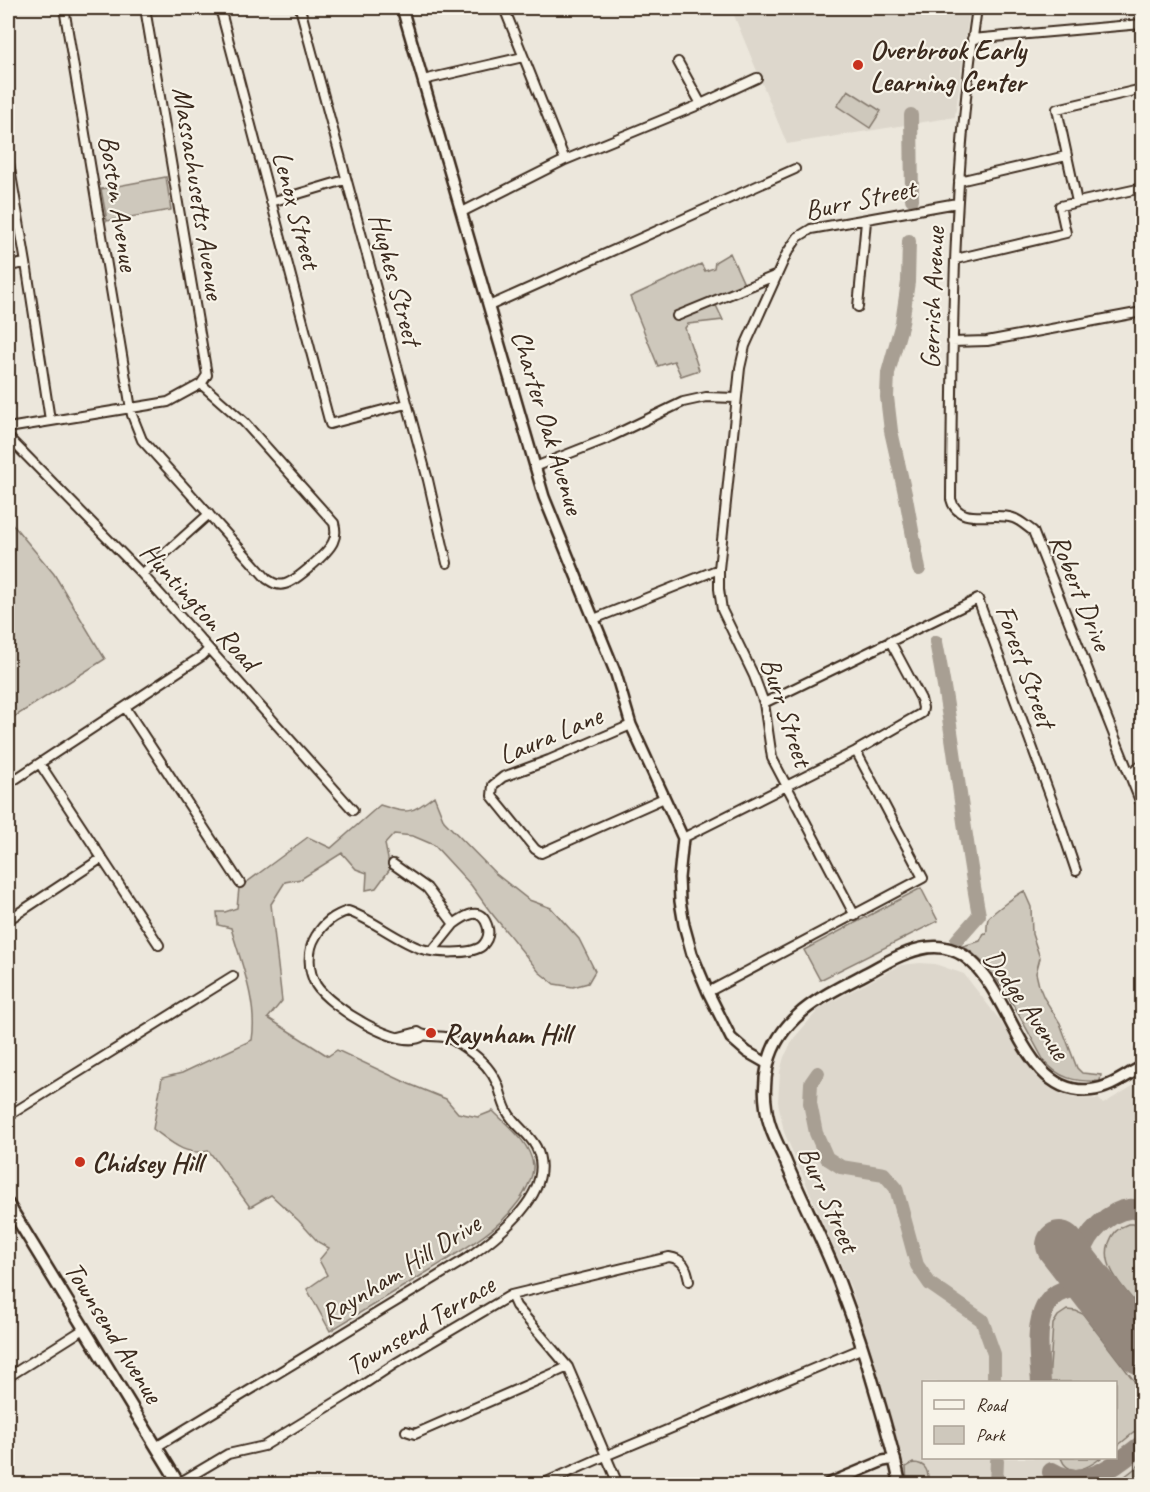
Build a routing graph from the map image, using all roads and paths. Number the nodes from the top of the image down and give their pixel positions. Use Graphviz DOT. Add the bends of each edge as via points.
graph roads {
  1 [pos="64,8"];
  2 [pos="145,8"];
  3 [pos="220,8"];
  4 [pos="300,8"];
  5 [pos="402,8"];
  6 [pos="504,8"];
  7 [pos="977,8"];
  8 [pos="1143,24"];
  9 [pos="972,39"];
  10 [pos="523,57"];
  11 [pos="678,62"];
  12 [pos="757,78"];
  13 [pos="423,80"];
  14 [pos="1143,89"];
  15 [pos="700,104"];
  16 [pos="1066,156"];
  17 [pos="8,157"];
  18 [pos="565,159"];
  19 [pos="795,169"];
  20 [pos="345,180"];
  21 [pos="959,181"];
  22 [pos="1143,188"];
  23 [pos="271,202"];
  24 [pos="1077,202"];
  25 [pos="957,203"];
  26 [pos="462,212"];
  27 [pos="866,220"];
  28 [pos="956,259"];
  29 [pos="26,263"];
  30 [pos="8,266"];
  31 [pos="777,275"];
  32 [pos="489,306"];
  33 [pos="858,307"];
  34 [pos="1143,312"];
  35 [pos="677,316"];
  36 [pos="952,342"];
  37 [pos="201,384"];
  38 [pos="735,399"];
  39 [pos="406,404"];
  40 [pos="130,406"];
  41 [pos="50,420"];
  42 [pos="8,428"];
  43 [pos="8,437"];
  44 [pos="535,468"];
  45 [pos="208,514"];
  46 [pos="962,515"];
  47 [pos="447,562"];
  48 [pos="719,568"];
  49 [pos="142,574"];
  50 [pos="594,619"];
  51 [pos="890,641"];
  52 [pos="209,649"];
  53 [pos="764,703"];
  54 [pos="125,707"];
  55 [pos="631,725"];
  56 [pos="856,750"];
  57 [pos="40,764"];
  58 [pos="1143,764"];
  59 [pos="1131,774"];
  60 [pos="8,784"];
  61 [pos="786,784"];
  62 [pos="664,798"];
  63 [pos="1143,806"];
  64 [pos="353,810"];
  65 [pos="682,838"];
  66 [pos="102,858"];
  67 [pos="393,864"];
  68 [pos="1076,871"];
  69 [pos="240,883"];
  70 [pos="855,916"];
  71 [pos="8,920"];
  72 [pos="454,924"];
  73 [pos="159,945"];
  74 [pos="433,950"];
  75 [pos="233,976"];
  76 [pos="708,992"];
  77 [pos="768,1064"];
  78 [pos="1143,1067"];
  79 [pos="8,1116"];
  80 [pos="8,1204"];
  81 [pos="689,1281"];
  82 [pos="511,1295"];
  83 [pos="84,1329"];
  84 [pos="862,1348"];
  85 [pos="568,1367"];
  86 [pos="8,1377"];
  87 [pos="406,1431"];
  88 [pos="156,1447"];
  89 [pos="606,1456"];
  90 [pos="895,1459"];
  91 [pos="179,1484"];
  92 [pos="542,1485"];
  93 [pos="618,1485"];
  94 [pos="828,1485"];
  95 [pos="900,1485"];
  1 -- 40 [label="street, Boston Avenue"];
  2 -- 37 [label="street, Massachusetts Avenue" via="207,375"];
  3 -- 23 [label="street, Lenox Street"];
  4 -- 20 [label="street, Hughes Street"];
  5 -- 13 [label="street, Charter Oak Avenue"];
  6 -- 10 [label="street"];
  7 -- 9 [label="street, Gerrish Avenue"];
  8 -- 9 [label="street"];
  9 -- 21 [label="street, Gerrish Avenue"];
  10 -- 13 [label="street"];
  10 -- 18 [label="street"];
  11 -- 15 [label="street"];
  12 -- 15 [label="street"];
  13 -- 26 [label="street, Charter Oak Avenue"];
  14 -- 16 [label="street" via="1057,109"];
  15 -- 18 [label="street"];
  16 -- 21 [label="street"];
  16 -- 24 [label="street"];
  17 -- 29 [label="street"];
  18 -- 26 [label="street"];
  19 -- 32 [label="street"];
  20 -- 23 [label="street"];
  20 -- 39 [label="street, Hughes Street"];
  21 -- 25 [label="street, Gerrish Avenue"];
  22 -- 24 [label="street"];
  23 -- 39 [label="street, Lenox Street" via="330,424"];
  24 -- 28 [label="street" via="1060,206 1066,233"];
  25 -- 27 [label="street, Burr Street"];
  25 -- 28 [label="street, Gerrish Avenue"];
  26 -- 32 [label="street, Charter Oak Avenue"];
  27 -- 31 [label="street, Burr Street" via="801,234"];
  27 -- 33 [label="street"];
  28 -- 36 [label="street, Gerrish Avenue"];
  29 -- 30 [label="street"];
  29 -- 41 [label="street"];
  31 -- 35 [label="street"];
  31 -- 38 [label="street, Burr Street" via="745,346"];
  32 -- 44 [label="street, Charter Oak Avenue"];
  34 -- 36 [label="street" via="998,339"];
  36 -- 46 [label="street, Gerrish Avenue" via="951,499"];
  37 -- 40 [label="street" via="168,402"];
  37 -- 45 [label="street, Boston Avenue" via="244,422 332,519 335,537 330,547 296,578 277,585"];
  38 -- 44 [label="street" via="706,397 683,402"];
  38 -- 48 [label="street, Burr Street"];
  39 -- 47 [label="street, Hughes Street"];
  40 -- 41 [label="street"];
  40 -- 45 [label="street, Boston Avenue" via="142,440"];
  41 -- 42 [label="street"];
  43 -- 49 [label="street, Huntington Road"];
  44 -- 50 [label="street, Charter Oak Avenue"];
  45 -- 49 [label="street"];
  46 -- 59 [label="street, Robert Drive" via="1013,518 1033,531"];
  48 -- 50 [label="street"];
  48 -- 53 [label="street, Burr Street" via="724,617"];
  49 -- 52 [label="street, Huntington Road"];
  50 -- 55 [label="street, Charter Oak Avenue"];
  51 -- 53 [label="street, Forest Street"];
  51 -- 56 [label="street" via="922,704 922,713"];
  51 -- 68 [label="street, Forest Street" via="978,599"];
  52 -- 54 [label="street"];
  52 -- 64 [label="street, Huntington Road"];
  53 -- 61 [label="street, Burr Street" via="772,758"];
  54 -- 57 [label="street"];
  54 -- 69 [label="street"];
  55 -- 62 [label="street, Charter Oak Avenue"];
  55 -- 62 [label="street, Laura Lane" via="503,777 493,785 492,796 541,853"];
  56 -- 61 [label="street"];
  56 -- 70 [label="street" via="923,878"];
  57 -- 60 [label="street"];
  57 -- 66 [label="street"];
  58 -- 59 [label="street"];
  59 -- 63 [label="street, Robert Drive"];
  61 -- 65 [label="street, Burr Street"];
  61 -- 70 [label="street"];
  62 -- 65 [label="street, Charter Oak Avenue"];
  65 -- 76 [label="street" via="679,878 684,925"];
  66 -- 71 [label="street"];
  66 -- 73 [label="street"];
  67 -- 72 [label="street" via="427,888"];
  70 -- 76 [label="street"];
  72 -- 74 [label="street"];
  72 -- 74 [label="street, Raynham Hill Drive" via="477,913 488,928 486,940 471,950"];
  74 -- 88 [label="street, Raynham Hill Drive" via="424,950 348,911 327,923 313,941 311,972 317,988 328,998 380,1032 405,1040 423,1036 448,1038 469,1051 491,1073 508,1114 530,1139 540,1158 537,1187 492,1240 466,1259"];
  75 -- 79 [label="street"];
  76 -- 77 [label="street" via="731,1038"];
  77 -- 78 [label="main road, Dodge Avenue" via="788,1026 812,1003 905,953 934,947 961,953 976,965 1036,1064 1054,1082 1071,1089 1091,1090 1113,1084"];
  77 -- 84 [label="main road, Burr Street" via="766,1107 773,1134 834,1268"];
  80 -- 83 [label="main road, Townsend Avenue"];
  81 -- 82 [label="street, Townsend Terrace" via="684,1264 669,1257"];
  82 -- 85 [label="street"];
  82 -- 91 [label="street, Townsend Terrace" via="264,1446 228,1454"];
  83 -- 86 [label="street"];
  83 -- 88 [label="main road, Townsend Avenue"];
  84 -- 89 [label="street"];
  84 -- 90 [label="main road, Burr Street"];
  85 -- 87 [label="street" via="415,1434"];
  85 -- 89 [label="street"];
  88 -- 91 [label="main road, Townsend Avenue"];
  89 -- 92 [label="street"];
  89 -- 93 [label="street"];
  90 -- 94 [label="street"];
  90 -- 95 [label="main road, Burr Street"];
}
